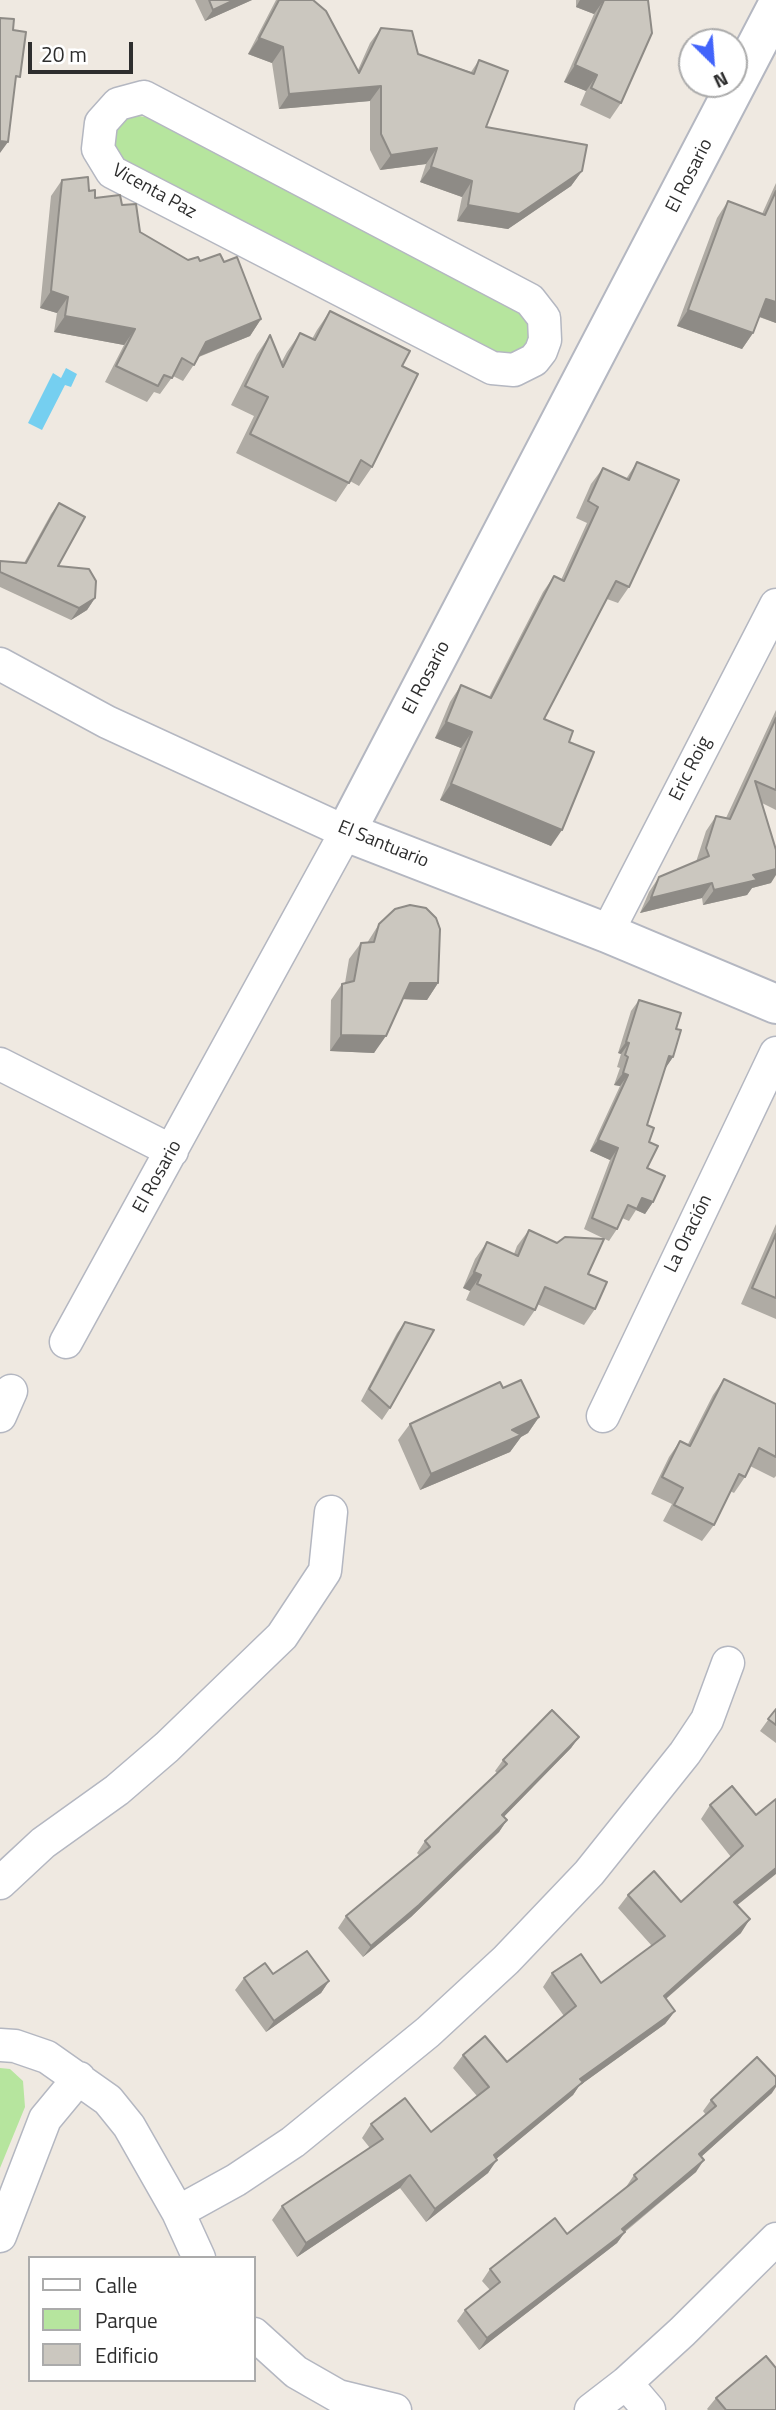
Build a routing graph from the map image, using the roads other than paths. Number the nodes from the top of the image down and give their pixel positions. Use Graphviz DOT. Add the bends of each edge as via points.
graph roads {
  1 [pos="776,8"];
  2 [pos="541,351"];
  3 [pos="587,374"];
  4 [pos="776,605"];
  5 [pos="0,664"];
  6 [pos="346,832"];
  7 [pos="607,933"];
  8 [pos="776,1004"];
  9 [pos="776,1053"];
  10 [pos="0,1065"];
  11 [pos="172,1151"];
  12 [pos="66,1342"];
  13 [pos="603,1416"];
  14 [pos="331,1512"];
  15 [pos="728,1663"];
  16 [pos="0,1883"];
  17 [pos="0,2045"];
  18 [pos="79,2078"];
  19 [pos="178,2212"];
  20 [pos="0,2236"];
  21 [pos="776,2239"];
  22 [pos="198,2256"];
  23 [pos="256,2336"];
  24 [pos="626,2383"];
  25 [pos="381,2408"];
  26 [pos="596,2409"];
  27 [pos="649,2410"];
  1 -- 3 [label="street, El Rosario"];
  2 -- 2 [label="street, Vicenta Paz" via="546,329 530,300 144,97 118,104 101,122 98,149 112,172 492,368 514,370"];
  2 -- 3 [label="street"];
  3 -- 6 [label="street, El Rosario"];
  4 -- 7 [label="street, Eric Roig"];
  5 -- 6 [label="street, El Santuario" via="107,722"];
  6 -- 7 [label="street, El Santuario"];
  6 -- 11 [label="street, El Rosario"];
  7 -- 8 [label="street, El Santuario"];
  9 -- 13 [label="street, La Oración"];
  10 -- 11 [label="street"];
  11 -- 12 [label="street, El Rosario"];
  14 -- 16 [label="street" via="325,1571 282,1636 167,1747 43,1843"];
  15 -- 19 [label="street" via="707,1720 666,1780 589,1873 506,1960 428,2032 293,2142"];
  17 -- 18 [label="street" via="47,2057"];
  18 -- 19 [label="street" via="108,2100 129,2126"];
  18 -- 20 [label="street" via="45,2119"];
  19 -- 22 [label="street"];
  21 -- 24 [label="street"];
  23 -- 25 [label="street" via="296,2372 327,2390"];
  24 -- 26 [label="street"];
  24 -- 27 [label="street"];
}
